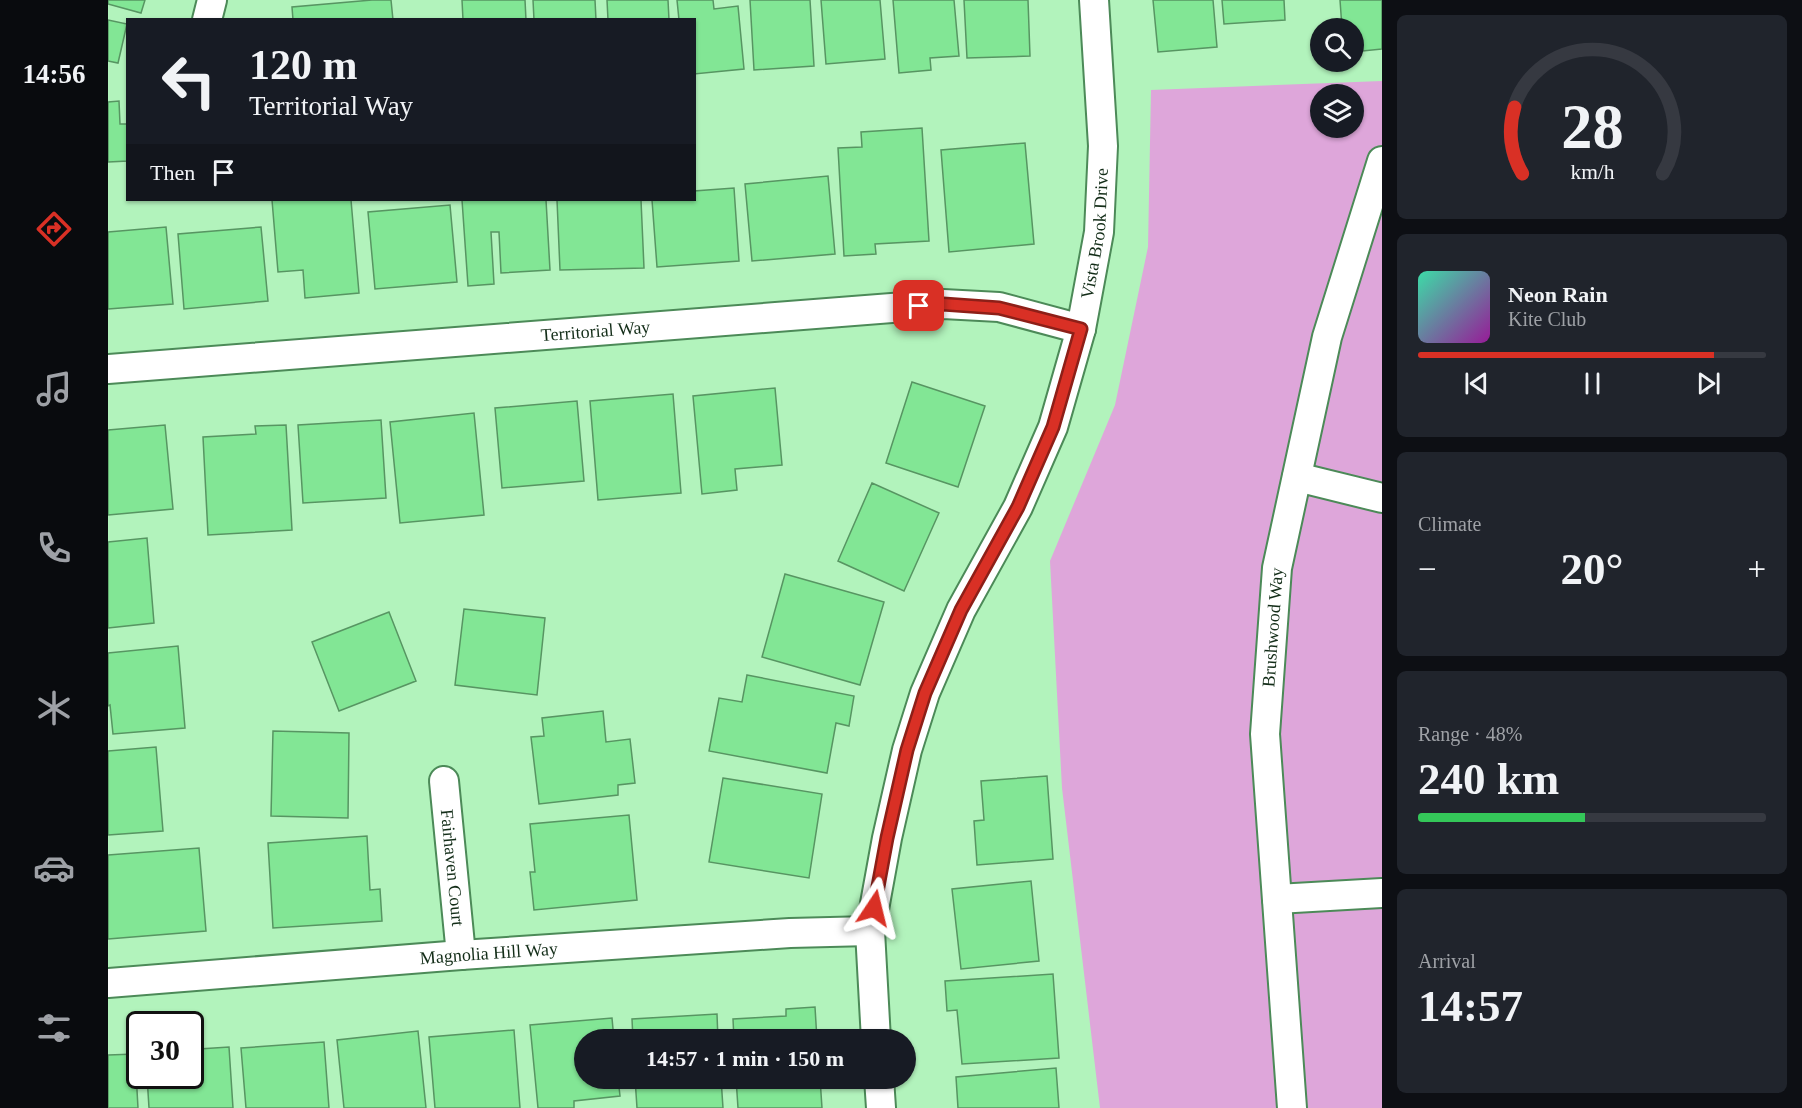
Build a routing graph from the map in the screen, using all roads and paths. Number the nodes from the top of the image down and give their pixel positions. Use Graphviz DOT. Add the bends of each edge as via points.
graph roads {
  1 [pos="212,0"];
  2 [pos="1094,0"];
  3 [pos="208,18"];
  4 [pos="1382,161"];
  5 [pos="1081,329"];
  6 [pos="108,369"];
  7 [pos="1297,477"];
  8 [pos="1382,498"];
  9 [pos="444,781"];
  10 [pos="1382,894"];
  11 [pos="1277,899"];
  12 [pos="870,931"];
  13 [pos="461,956"];
  14 [pos="108,983"];
  15 [pos="875,1029"];
  16 [pos="880,1089"];
  17 [pos="881,1108"];
  18 [pos="1292,1108"];
  1 -- 3 [label="street"];
  2 -- 5 [label="street, Vista Brook Drive" via="1103,146 1099,232"];
  4 -- 7 [label="street, Brushwood Way" via="1327,337"];
  5 -- 6 [label="street, Territorial Way" via="999,308 943,304"];
  5 -- 12 [label="street, Vista Brook Drive" via="1053,427 1018,507 961,610 925,693 907,750"];
  7 -- 8 [label="street"];
  7 -- 11 [label="street, Brushwood Way" via="1277,568 1265,734"];
  9 -- 13 [label="street, Fairhaven Court"];
  10 -- 11 [label="street"];
  11 -- 18 [label="street, Brushwood Way"];
  12 -- 13 [label="street, Magnolia Hill Way"];
  12 -- 15 [label="street, Vista Brook Drive"];
  13 -- 14 [label="street, Magnolia Hill Way"];
  16 -- 17 [label="street"];
}
